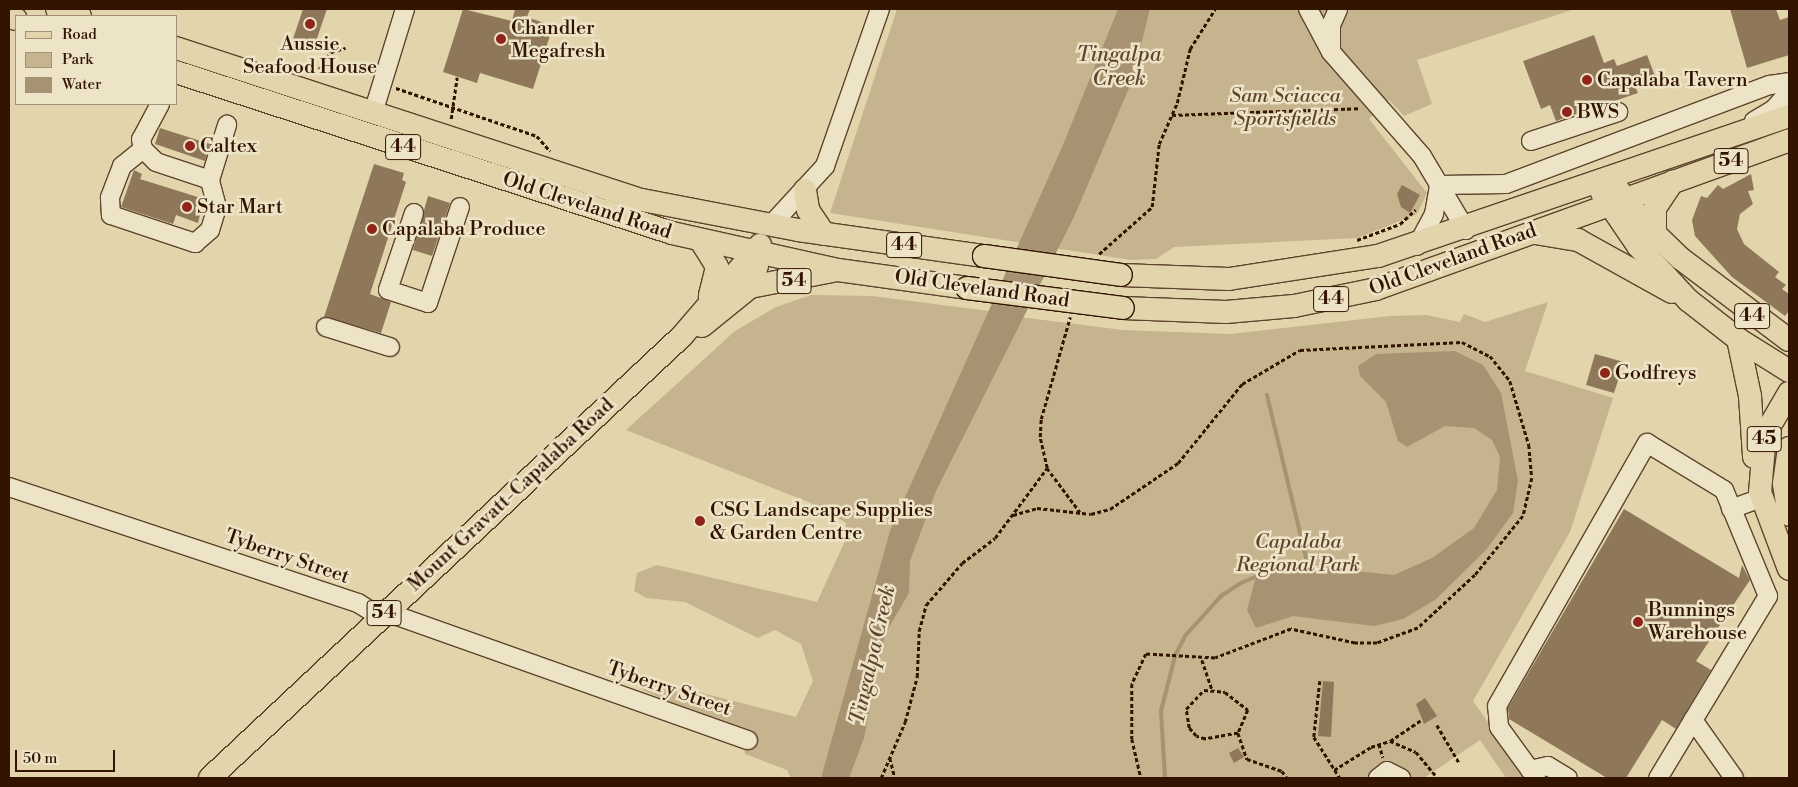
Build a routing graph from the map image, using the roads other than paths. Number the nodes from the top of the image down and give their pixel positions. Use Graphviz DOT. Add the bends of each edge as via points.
graph roads {
  1 [pos="57,9"];
  2 [pos="405,9"];
  3 [pos="880,9"];
  4 [pos="1308,9"];
  5 [pos="1338,9"];
  6 [pos="77,15"];
  7 [pos="178,49"];
  8 [pos="1331,52"];
  9 [pos="178,73"];
  10 [pos="1789,82"];
  11 [pos="1789,92"];
  12 [pos="159,105"];
  13 [pos="1618,112"];
  14 [pos="373,113"];
  15 [pos="1789,116"];
  16 [pos="227,125"];
  17 [pos="1721,140"];
  18 [pos="1789,140"];
  19 [pos="1531,141"];
  20 [pos="144,149"];
  21 [pos="210,180"];
  22 [pos="1605,180"];
  23 [pos="1673,182"];
  24 [pos="1439,185"];
  25 [pos="805,190"];
  26 [pos="1616,201"];
  27 [pos="460,207"];
  28 [pos="414,213"];
  29 [pos="771,225"];
  30 [pos="1466,230"];
  31 [pos="1530,232"];
  32 [pos="824,234"];
  33 [pos="1655,234"];
  34 [pos="701,241"];
  35 [pos="1417,246"];
  36 [pos="755,254"];
  37 [pos="838,270"];
  38 [pos="750,287"];
  39 [pos="1688,300"];
  40 [pos="705,308"];
  41 [pos="326,327"];
  42 [pos="682,336"];
  43 [pos="1738,339"];
  44 [pos="1789,340"];
  45 [pos="390,347"];
  46 [pos="1789,371"];
  47 [pos="1789,393"];
  48 [pos="1789,448"];
  49 [pos="9,488"];
  50 [pos="1761,495"];
  51 [pos="1732,509"];
  52 [pos="1789,515"];
  53 [pos="1789,569"];
  54 [pos="386,612"];
  55 [pos="1693,720"];
  56 [pos="748,740"];
  57 [pos="1533,774"];
  58 [pos="210,778"];
  59 [pos="1378,778"];
  60 [pos="1401,778"];
  61 [pos="1568,778"];
  62 [pos="1658,778"];
  63 [pos="1734,778"];
  1 -- 6 [label="main road"];
  2 -- 14 [label="street"];
  3 -- 25 [label="street" via="835,144 825,166"];
  4 -- 8 [label="street"];
  5 -- 8 [label="street" via="1331,26"];
  7 -- 14 [label="main road, Old Cleveland Road / 44"];
  8 -- 24 [label="street" via="1422,156"];
  9 -- 34 [label="main road, Old Cleveland Road / 44"];
  10 -- 24 [label="street" via="1770,85 1506,184"];
  11 -- 17 [label="street" via="1774,109"];
  12 -- 20 [label="street" via="141,139"];
  13 -- 19 [label="street"];
  14 -- 29 [label="main road, Old Cleveland Road / 44" via="642,200"];
  15 -- 17 [label="main road, Old Cleveland Road / 54"];
  16 -- 21 [label="street"];
  17 -- 22 [label="main road, Old Cleveland Road / 54"];
  18 -- 23 [label="main road, Old Cleveland Road / 54"];
  20 -- 21 [label="street" via="156,162"];
  20 -- 21 [label="street" via="122,166 110,198 111,216 195,243 210,230 217,206"];
  22 -- 26 [label="main road"];
  22 -- 30 [label="main road, Old Cleveland Road / 44"];
  23 -- 26 [label="main road, Old Cleveland Road / 54"];
  23 -- 33 [label="main road" via="1656,206"];
  24 -- 30 [label="street"];
  24 -- 35 [label="street" via="1434,214"];
  25 -- 29 [label="street"];
  25 -- 32 [label="main road" via="809,214"];
  26 -- 31 [label="main road, Old Cleveland Road / 54"];
  26 -- 33 [label="main road, 44"];
  26 -- 39 [label="main road" via="1652,263"];
  27 -- 28 [label="street" via="428,303 388,290"];
  29 -- 32 [label="main road, Old Cleveland Road / 44"];
  29 -- 36 [label="main road, Mount Gravatt-Capalaba Road / 54"];
  30 -- 35 [label="main road, Old Cleveland Road / 44"];
  31 -- 37 [label="main road, Old Cleveland Road / 44, bridge" via="1406,281 1331,299 1226,312 1123,308"];
  31 -- 39 [label="main road, 44" via="1578,240"];
  32 -- 35 [label="main road, Old Cleveland Road / 44, bridge" via="1120,275 1203,280 1263,276"];
  33 -- 44 [label="main road, 44" via="1717,289"];
  34 -- 36 [label="main road, Old Cleveland Road / 44"];
  34 -- 40 [label="main road" via="715,261 718,277"];
  36 -- 37 [label="main road, Old Cleveland Road / 44"];
  36 -- 38 [label="main road, Mount Gravatt-Capalaba Road / 54" via="757,265"];
  36 -- 40 [label="main road, Mount Gravatt-Capalaba Road / 54"];
  37 -- 38 [label="main road, 54"];
  38 -- 42 [label="main road, Mount Gravatt-Capalaba Road / 54" via="699,329"];
  39 -- 43 [label="main road, 44"];
  40 -- 42 [label="main road, Mount Gravatt-Capalaba Road / 54"];
  41 -- 45 [label="street"];
  42 -- 54 [label="main road, Mount Gravatt-Capalaba Road / 54"];
  43 -- 46 [label="main road, 44"];
  43 -- 50 [label="main road" via="1750,396"];
  47 -- 50 [label="main road, 45" via="1765,434"];
  48 -- 52 [label="main road, 45" via="1784,484"];
  49 -- 54 [label="street, Tyberry Street" via="358,603 374,613"];
  50 -- 51 [label="street"];
  50 -- 53 [label="main road, 45"];
  51 -- 55 [label="street" via="1768,596"];
  51 -- 57 [label="street" via="1724,490 1647,443 1497,706 1499,727"];
  54 -- 56 [label="street, Tyberry Street"];
  54 -- 58 [label="main road, Mount Gravatt-Capalaba Road / 54"];
  55 -- 62 [label="street"];
  55 -- 63 [label="street"];
  57 -- 61 [label="street" via="1548,766"];
  59 -- 60 [label="street" via="1387,771"];
}
